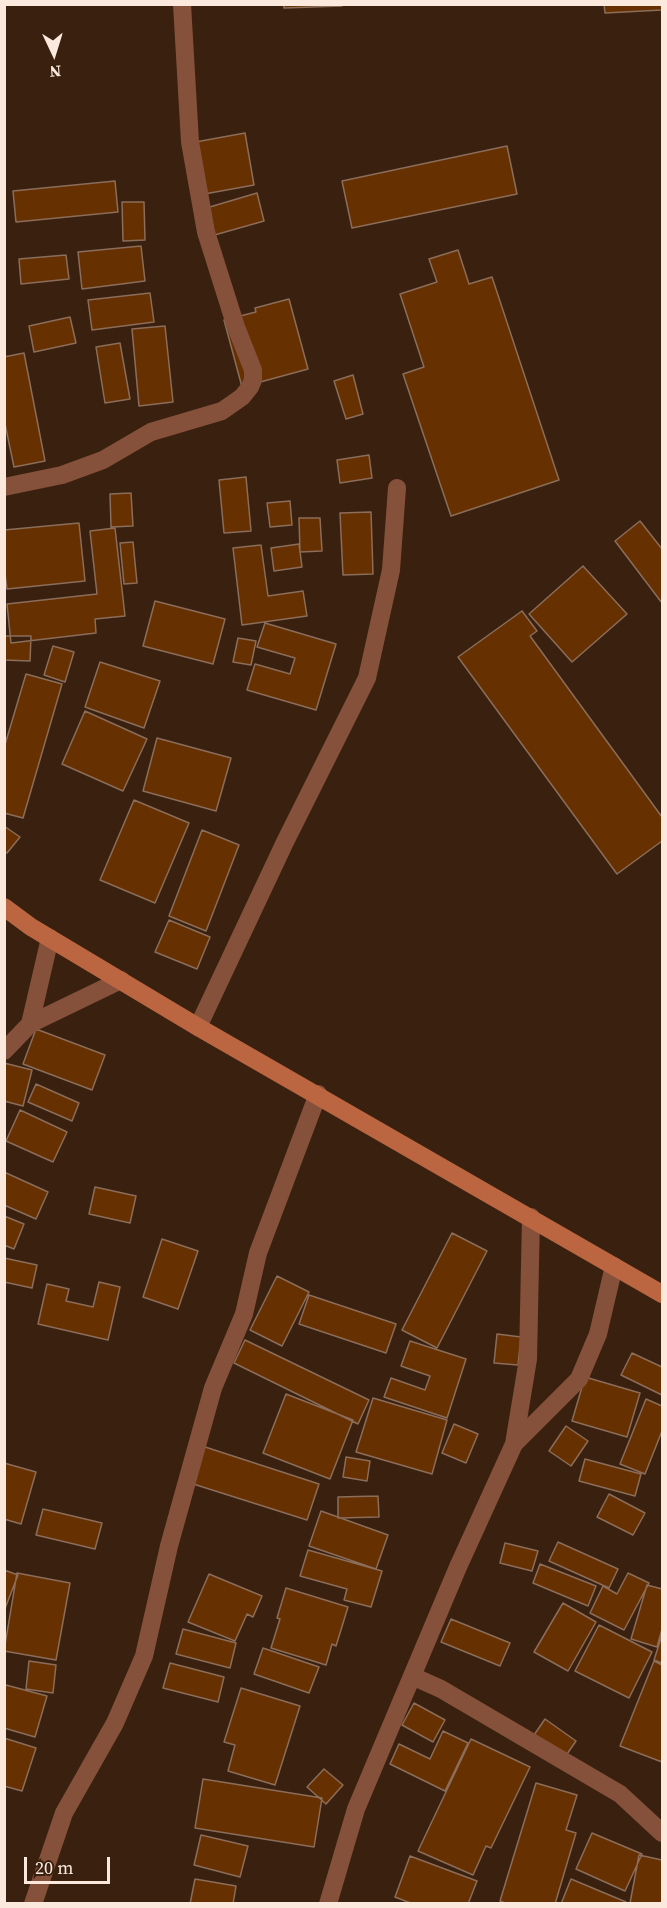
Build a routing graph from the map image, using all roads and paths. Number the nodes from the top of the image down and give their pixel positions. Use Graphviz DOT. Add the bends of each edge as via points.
graph roads {
  1 [pos="182,4"];
  2 [pos="4,487"];
  3 [pos="397,488"];
  4 [pos="4,908"];
  5 [pos="50,938"];
  6 [pos="121,980"];
  7 [pos="30,1024"];
  8 [pos="198,1027"];
  9 [pos="4,1051"];
  10 [pos="318,1094"];
  11 [pos="531,1217"];
  12 [pos="614,1266"];
  13 [pos="663,1294"];
  14 [pos="514,1444"];
  15 [pos="412,1676"];
  16 [pos="663,1833"];
  17 [pos="33,1904"];
  18 [pos="328,1904"];
  1 -- 2 [label="street" via="190,142 206,232 253,380 242,398 222,411 157,430 104,460 62,476"];
  3 -- 8 [label="street" via="391,570 367,678"];
  4 -- 5 [label="main road"];
  5 -- 6 [label="main road"];
  5 -- 7 [label="street"];
  6 -- 7 [label="street"];
  6 -- 8 [label="main road"];
  7 -- 9 [label="street"];
  8 -- 10 [label="main road"];
  10 -- 11 [label="main road"];
  10 -- 17 [label="street" via="258,1253 244,1314 213,1388 144,1656 115,1723 64,1814"];
  11 -- 12 [label="main road"];
  11 -- 14 [label="street" via="528,1359"];
  12 -- 13 [label="main road"];
  12 -- 14 [label="street" via="598,1334 579,1380"];
  14 -- 15 [label="street"];
  15 -- 16 [label="street" via="441,1689 620,1794"];
  15 -- 18 [label="street" via="356,1809"];
}
